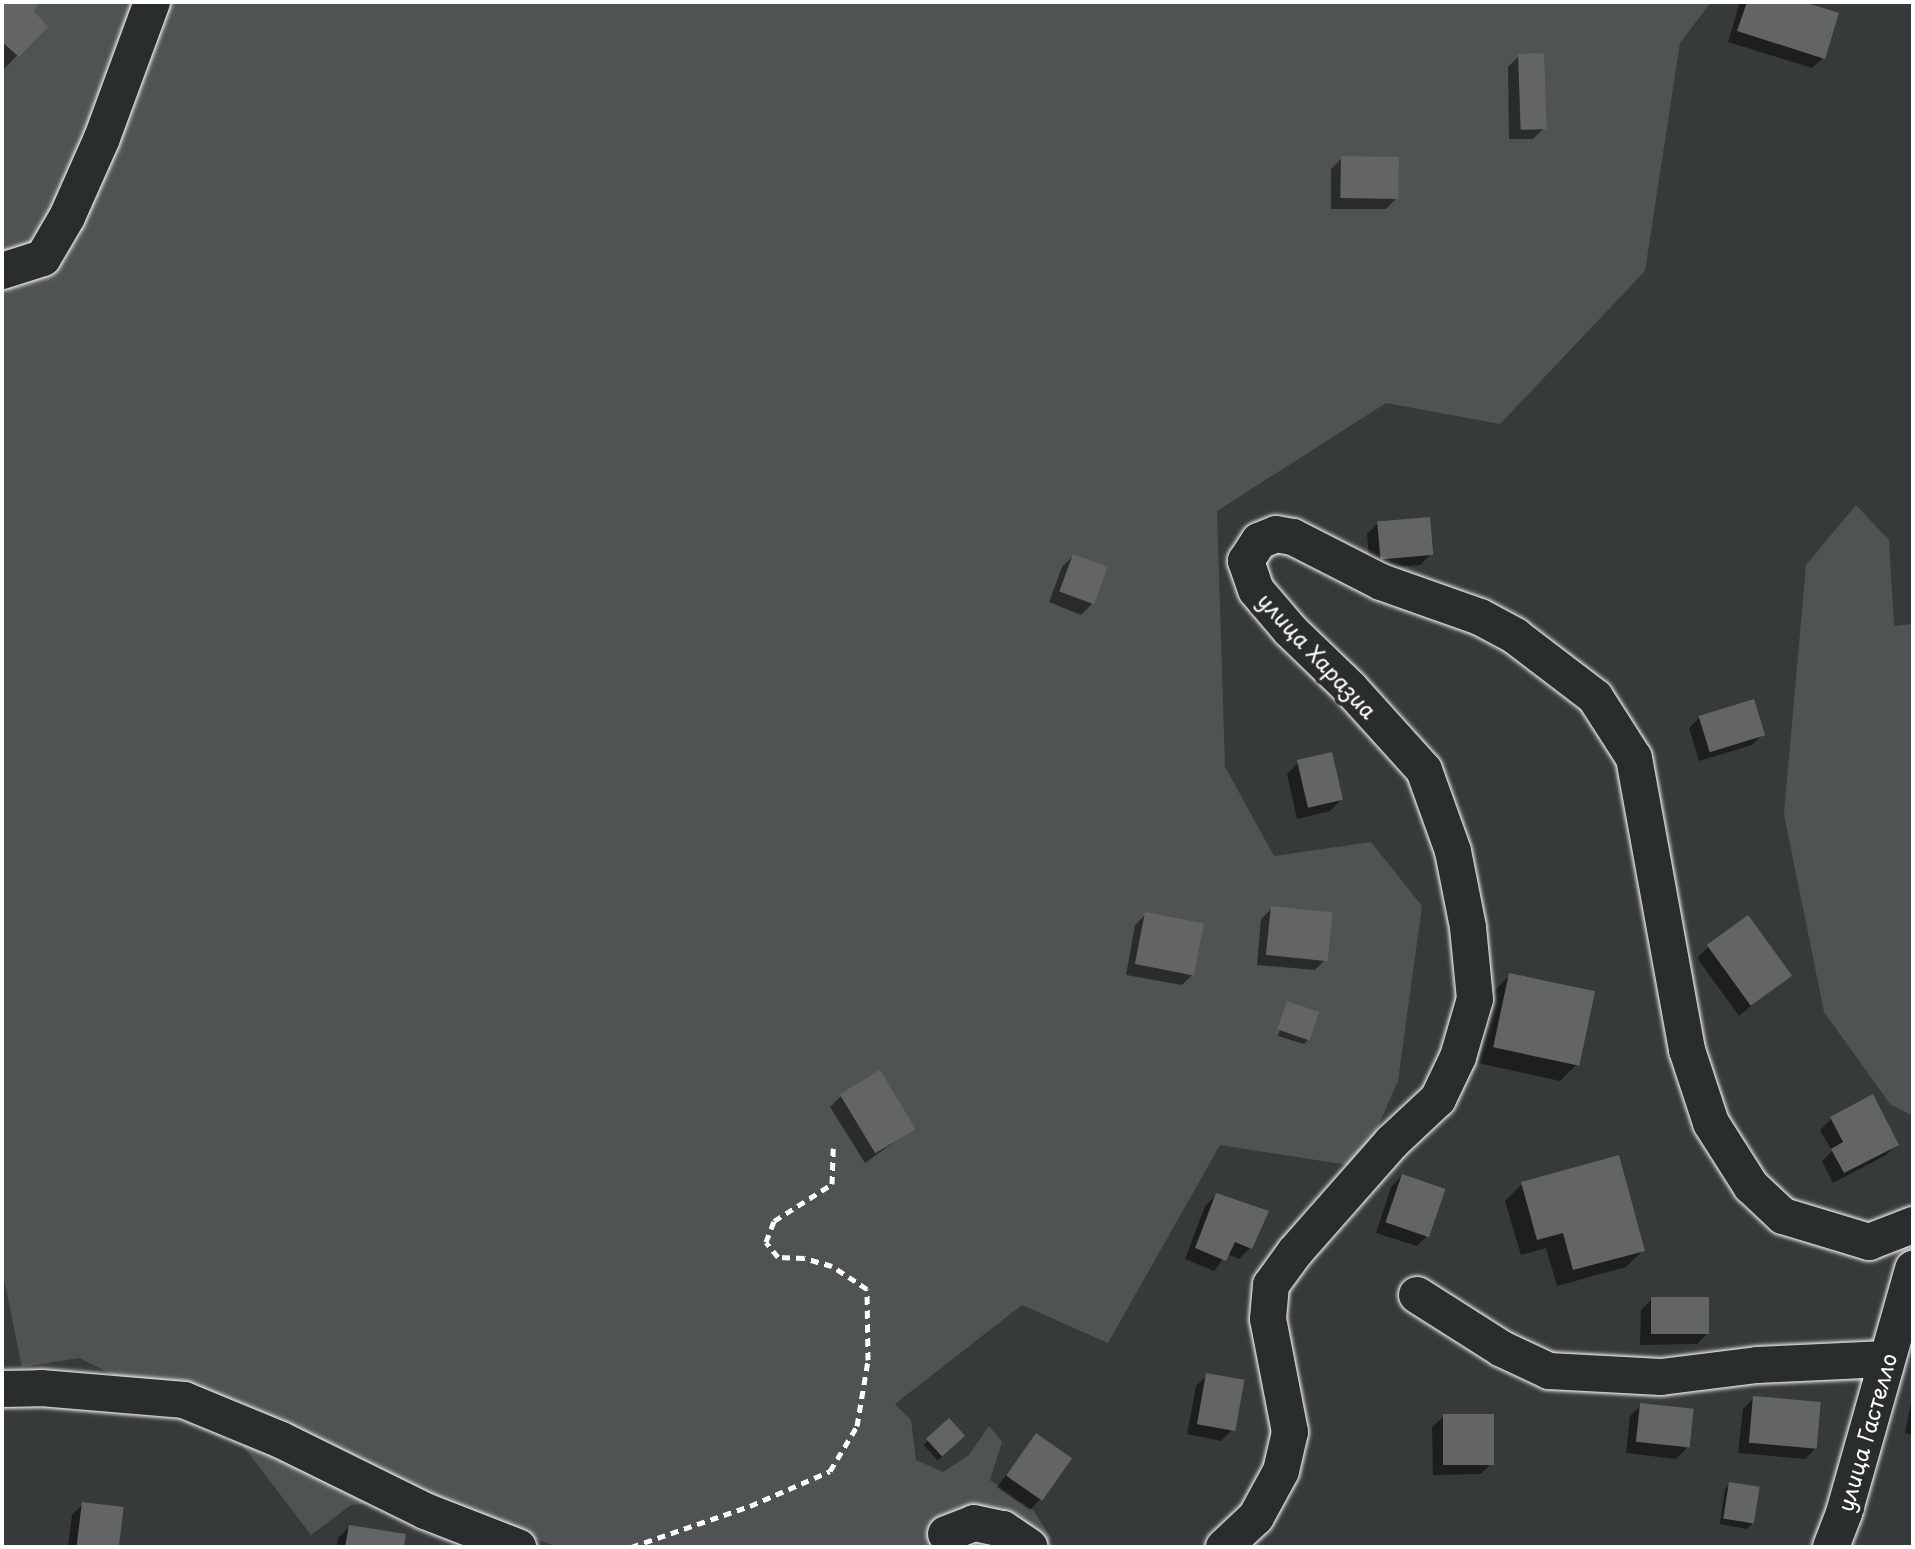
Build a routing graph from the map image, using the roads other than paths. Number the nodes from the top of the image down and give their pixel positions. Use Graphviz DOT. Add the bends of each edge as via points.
graph roads {
  1 [pos="152,2"];
  2 [pos="2,271"];
  3 [pos="1913,1225"];
  4 [pos="1913,1269"];
  5 [pos="1417,1295"];
  6 [pos="1886,1359"];
  7 [pos="2,1389"];
  8 [pos="946,1534"];
  9 [pos="518,1547"];
  10 [pos="1030,1547"];
  11 [pos="1224,1547"];
  12 [pos="1831,1547"];
  1 -- 2 [label="street" via="67,217 43,258"];
  3 -- 11 [label="street, улица Харазиа" via="1869,1242 1783,1216 1751,1186 1711,1123 1687,1050 1634,758 1595,697 1515,636 1480,617 1381,582 1293,537 1276,534 1259,541 1246,561 1256,590 1424,770 1453,851 1475,999 1458,1057 1438,1099 1392,1142 1271,1285 1268,1319 1290,1432 1281,1471 1256,1517"];
  4 -- 6 [label="street, улица Гастелло"];
  5 -- 6 [label="street" via="1502,1349 1549,1371 1661,1377 1757,1365"];
  6 -- 12 [label="street, улица Гастелло"];
  7 -- 9 [label="street" via="184,1400 281,1440 425,1511"];
  8 -- 10 [label="street" via="974,1523 1003,1529"];
}
